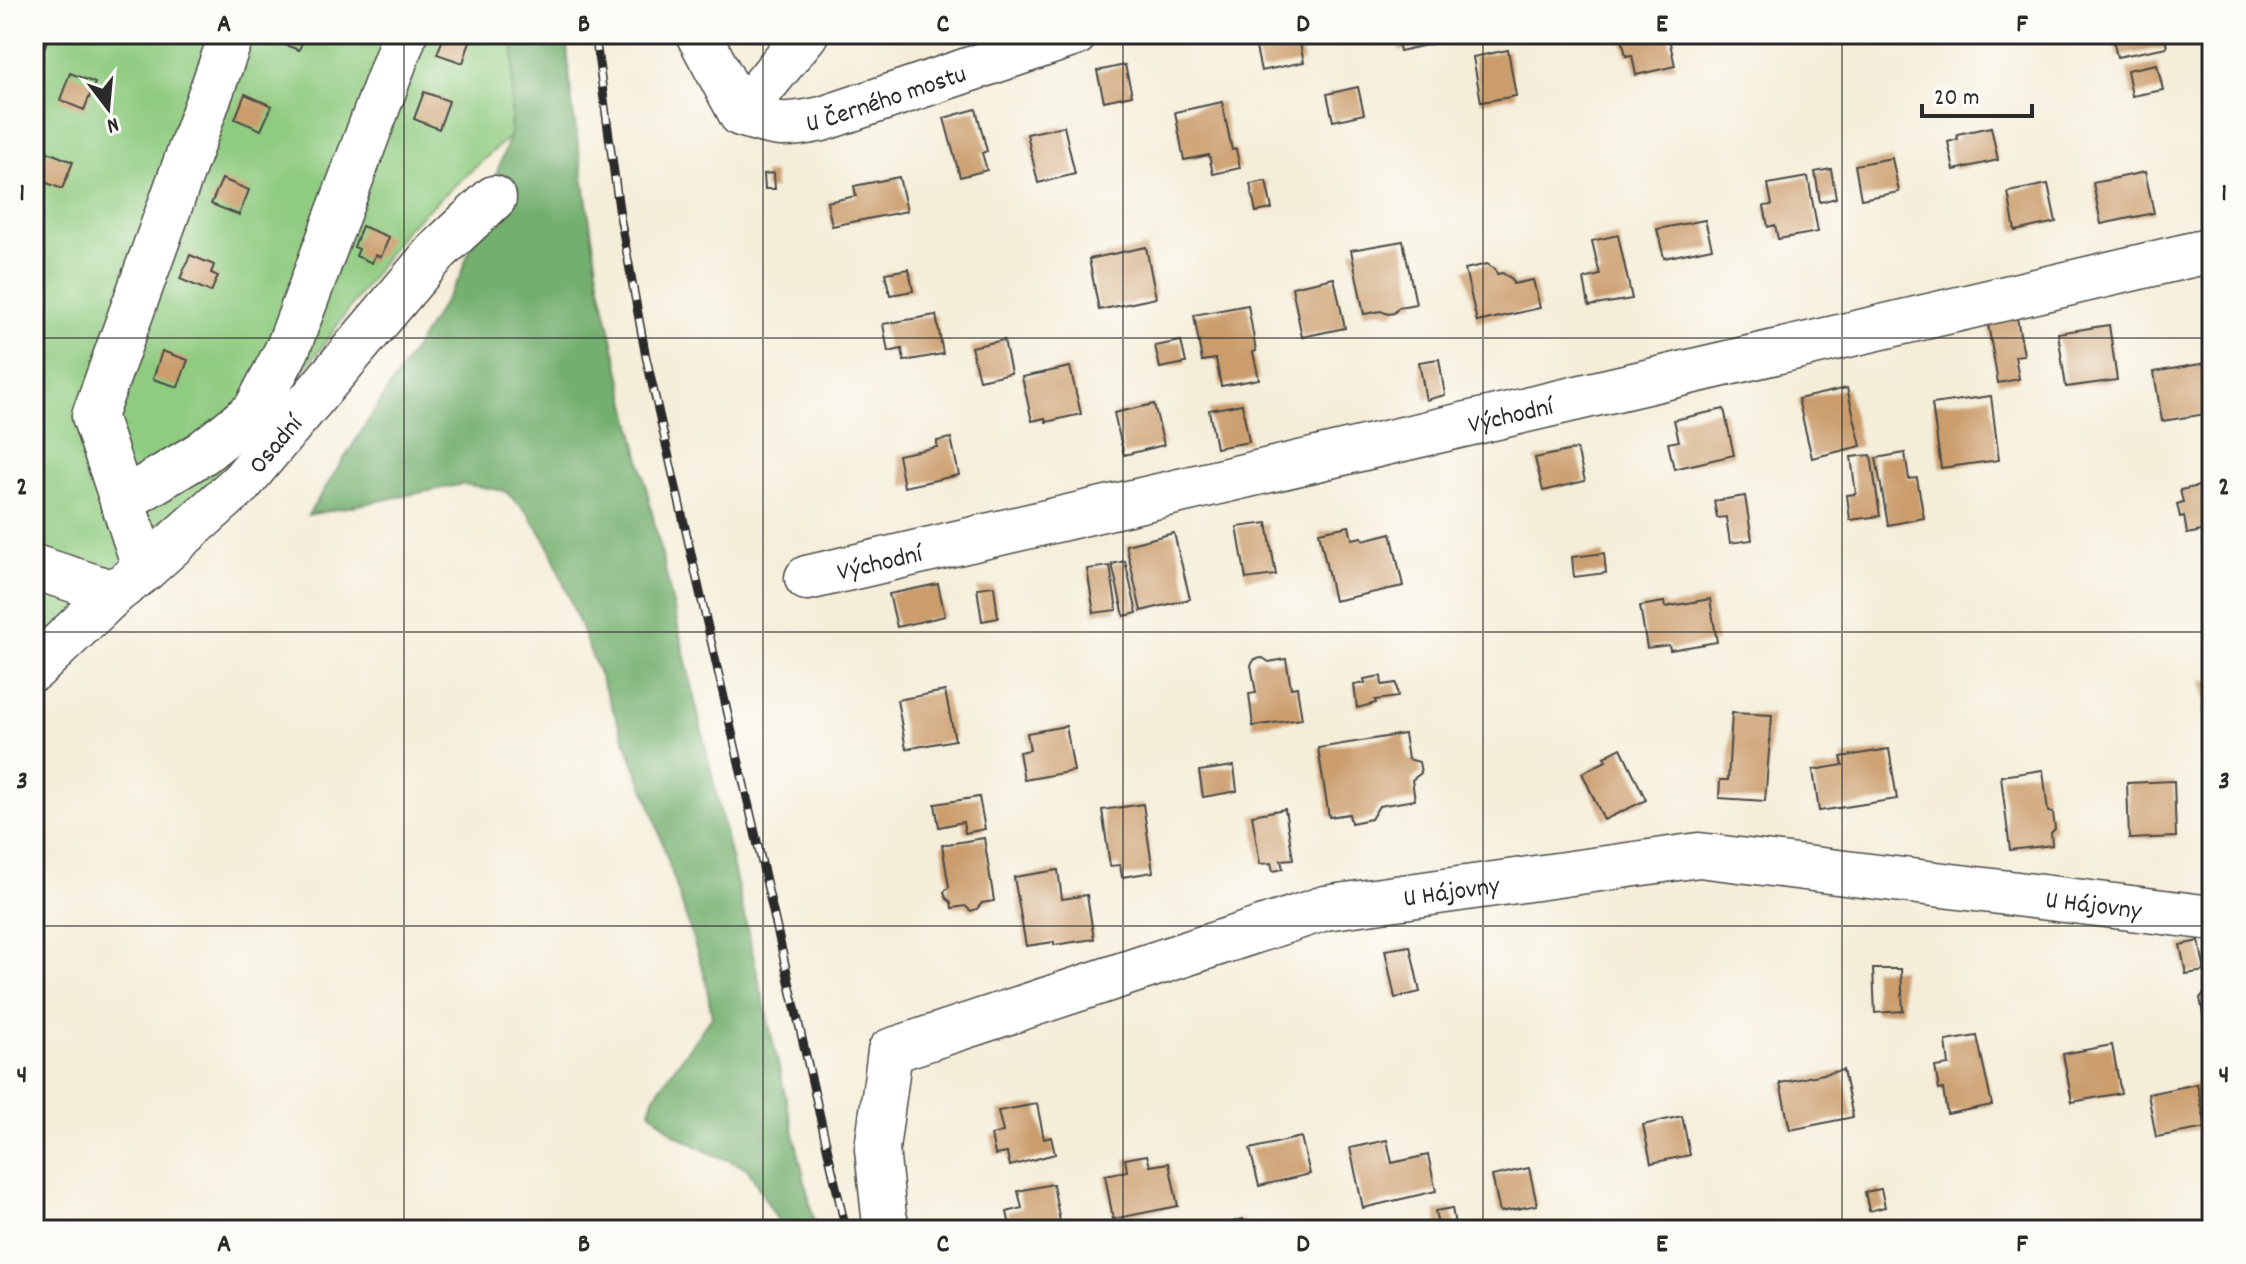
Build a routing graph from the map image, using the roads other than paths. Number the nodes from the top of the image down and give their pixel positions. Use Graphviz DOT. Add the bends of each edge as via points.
graph roads {
  1 [pos="232,34"];
  2 [pos="405,34"];
  3 [pos="698,34"];
  4 [pos="806,34"];
  5 [pos="1075,34"];
  6 [pos="741,114"];
  7 [pos="494,198"];
  8 [pos="2212,250"];
  9 [pos="122,501"];
  10 [pos="34,567"];
  11 [pos="807,578"];
  12 [pos="130,581"];
  13 [pos="34,669"];
  14 [pos="2212,918"];
  15 [pos="888,1230"];
  1 -- 9 [label="street" via="94,416"];
  2 -- 9 [label="street" via="288,348 255,411 202,453"];
  3 -- 6 [label="street"];
  4 -- 6 [label="street"];
  5 -- 6 [label="street, U Černého mostu" via="822,119 773,125"];
  7 -- 12 [label="street, Osadní" via="436,252 241,483"];
  8 -- 11 [label="street, Východní"];
  9 -- 12 [label="street"];
  10 -- 12 [label="street"];
  12 -- 13 [label="street, Osadní"];
  14 -- 15 [label="street, U Hájovny" via="1699,855 1325,908 890,1051 877,1149"];
}
